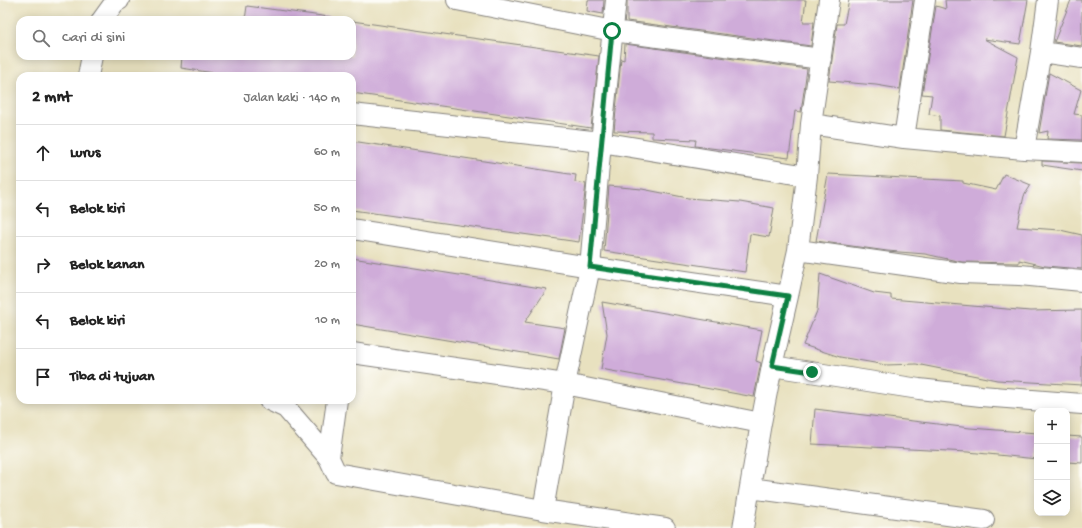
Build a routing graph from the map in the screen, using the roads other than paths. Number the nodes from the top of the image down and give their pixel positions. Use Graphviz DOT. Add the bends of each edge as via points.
graph roads {
  1 [pos="119,0"];
  2 [pos="457,0"];
  3 [pos="616,0"];
  4 [pos="829,0"];
  5 [pos="925,0"];
  6 [pos="1048,0"];
  7 [pos="105,16"];
  8 [pos="612,31"];
  9 [pos="1041,52"];
  10 [pos="1082,58"];
  11 [pos="821,59"];
  12 [pos="91,60"];
  13 [pos="89,72"];
  14 [pos="356,114"];
  15 [pos="811,124"];
  16 [pos="904,138"];
  17 [pos="601,142"];
  18 [pos="1024,149"];
  19 [pos="1082,152"];
  20 [pos="807,176"];
  21 [pos="356,230"];
  22 [pos="798,250"];
  23 [pos="590,267"];
  24 [pos="1082,281"];
  25 [pos="788,296"];
  26 [pos="356,354"];
  27 [pos="772,366"];
  28 [pos="565,384"];
  29 [pos="278,404"];
  30 [pos="336,404"];
  31 [pos="1082,404"];
  32 [pos="761,423"];
  33 [pos="329,458"];
  34 [pos="750,488"];
  35 [pos="543,510"];
  36 [pos="984,520"];
  37 [pos="664,528"];
  38 [pos="743,528"];
  1 -- 7 [label="street"];
  2 -- 8 [label="street"];
  3 -- 8 [label="street"];
  4 -- 11 [label="street"];
  5 -- 16 [label="street"];
  6 -- 9 [label="street"];
  8 -- 11 [label="street"];
  8 -- 17 [label="street"];
  9 -- 10 [label="street"];
  9 -- 18 [label="street"];
  11 -- 15 [label="street"];
  12 -- 13 [label="street"];
  14 -- 17 [label="street"];
  15 -- 16 [label="street"];
  15 -- 20 [label="street"];
  16 -- 18 [label="street"];
  17 -- 20 [label="street"];
  17 -- 23 [label="street"];
  18 -- 19 [label="street"];
  20 -- 22 [label="street"];
  21 -- 23 [label="street"];
  22 -- 24 [label="street" via="962,273"];
  22 -- 25 [label="street"];
  23 -- 25 [label="street"];
  23 -- 28 [label="street"];
  25 -- 27 [label="street"];
  26 -- 28 [label="street"];
  27 -- 31 [label="street" via="919,389"];
  27 -- 32 [label="street"];
  28 -- 32 [label="street"];
  28 -- 35 [label="street"];
  29 -- 33 [label="street" via="286,408"];
  30 -- 33 [label="street"];
  32 -- 34 [label="street"];
  33 -- 35 [label="street" via="336,473 348,476"];
  34 -- 36 [label="street"];
  34 -- 38 [label="street"];
  35 -- 37 [label="street"];
}
